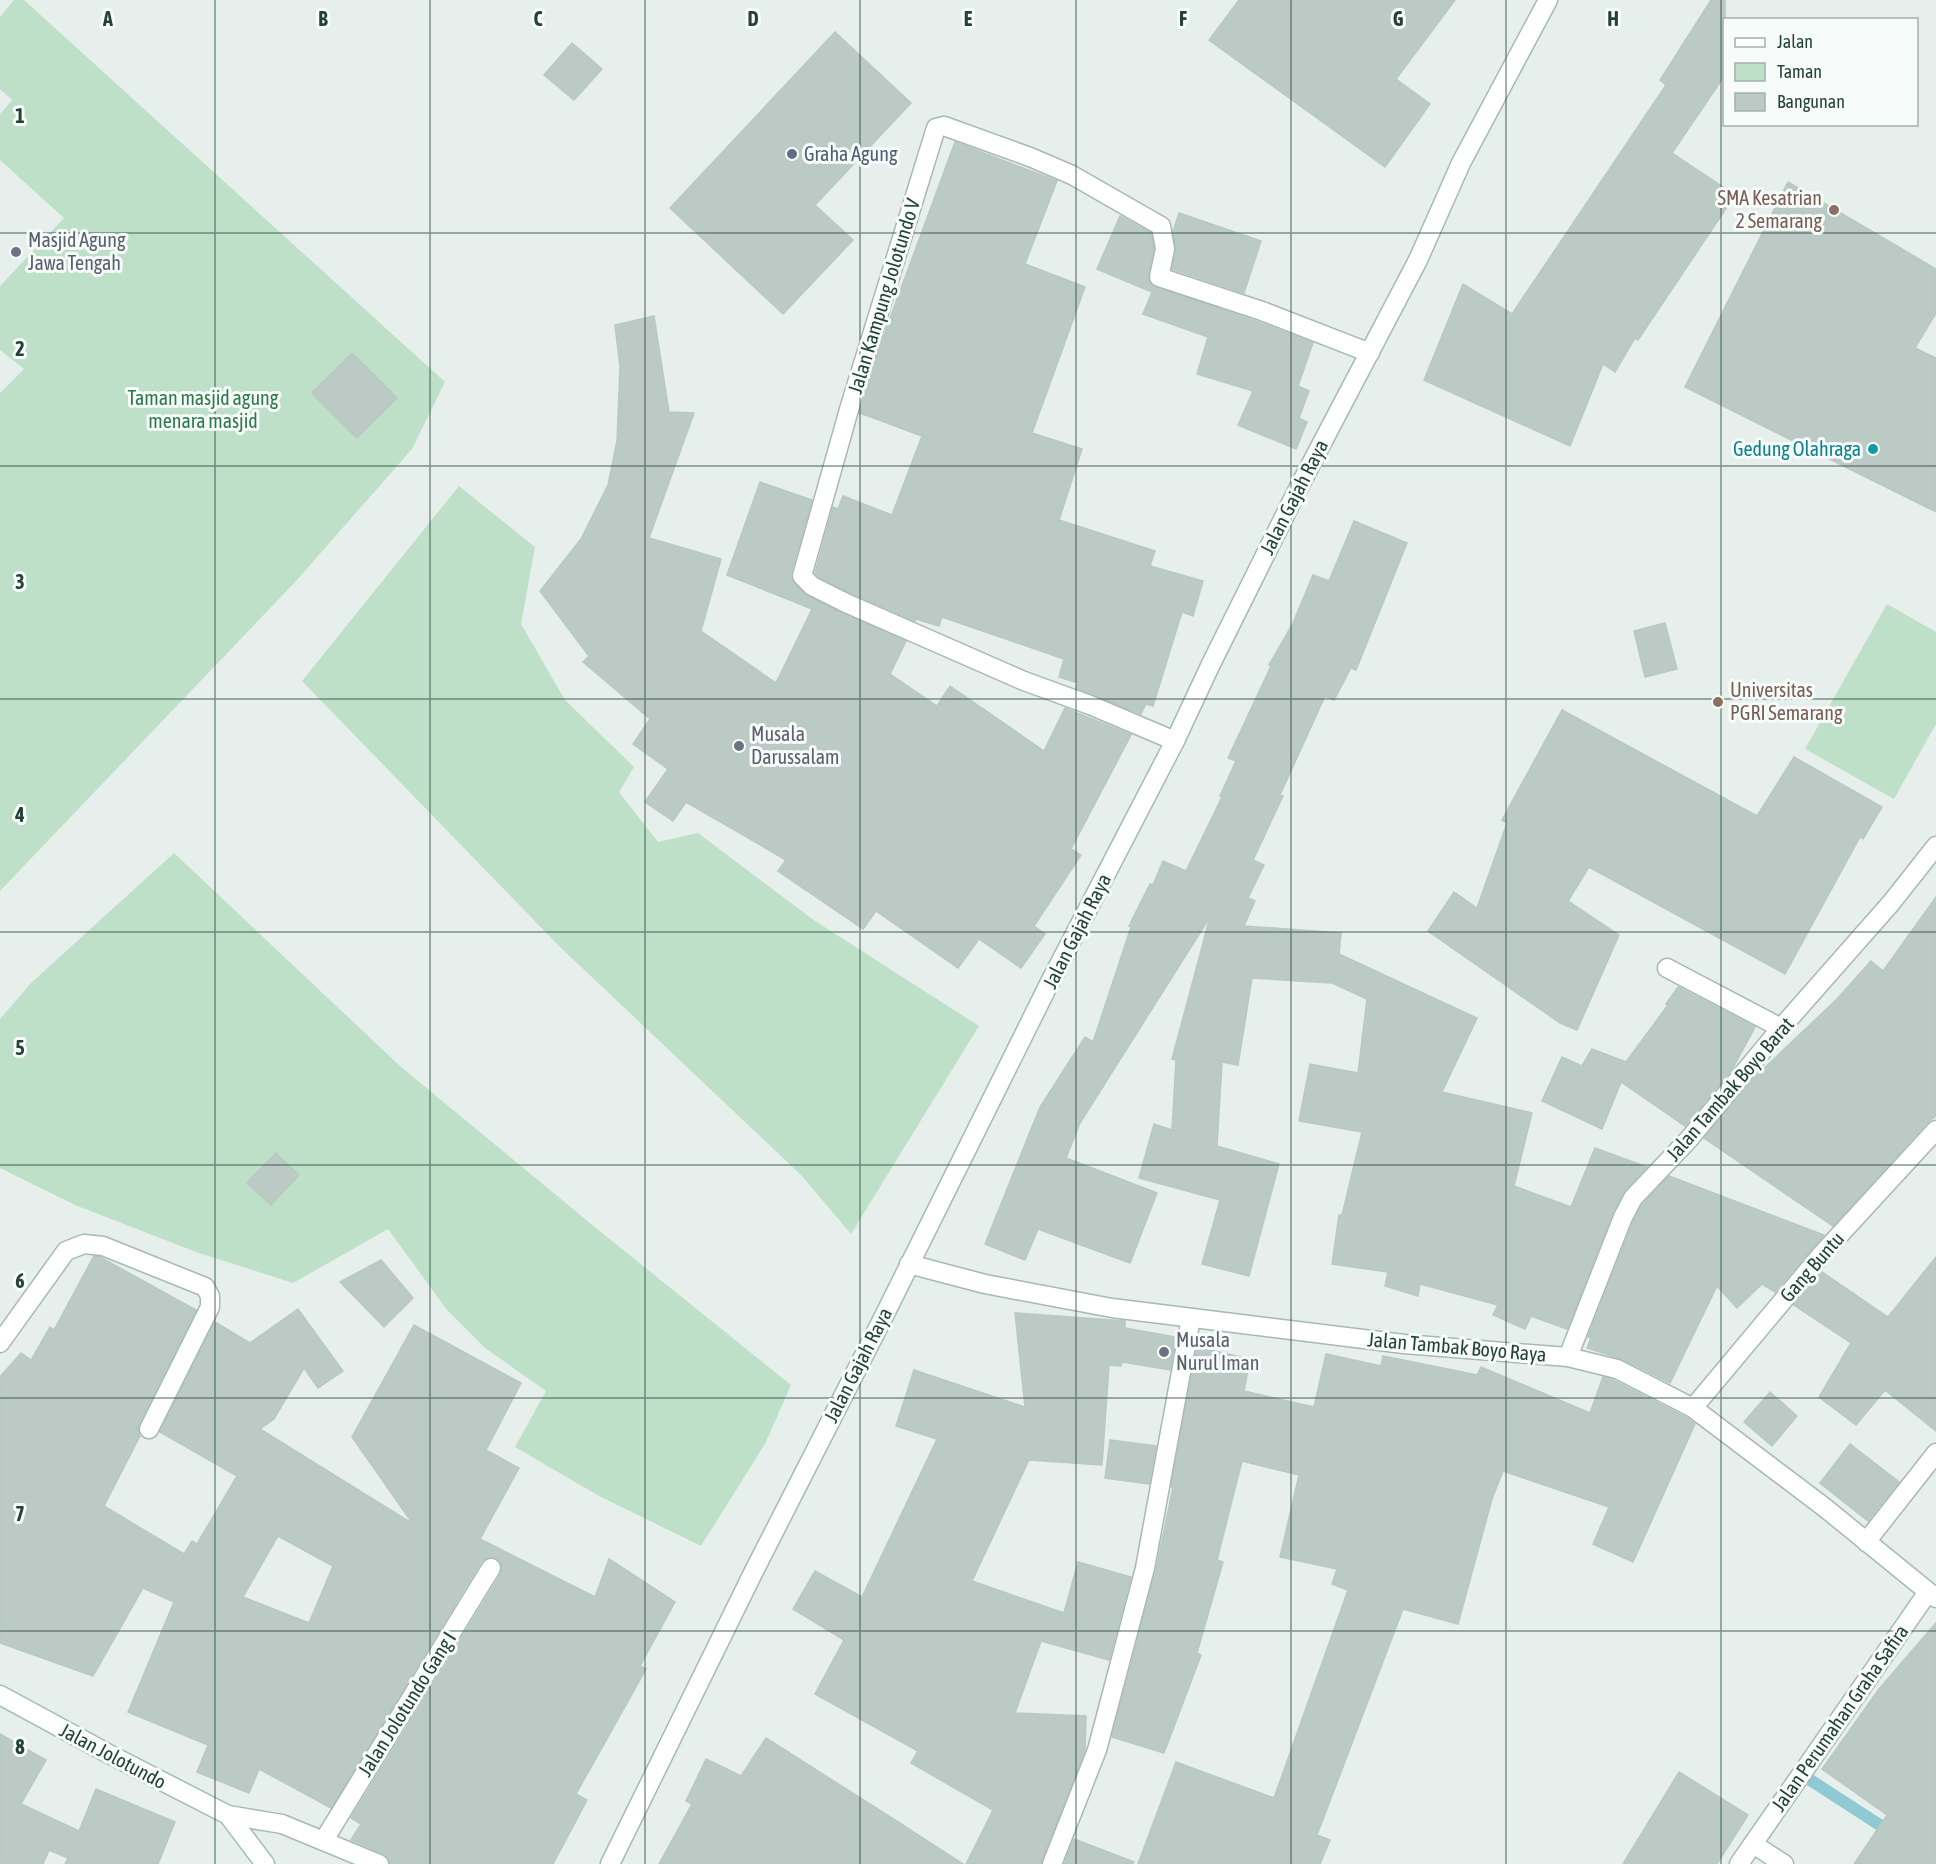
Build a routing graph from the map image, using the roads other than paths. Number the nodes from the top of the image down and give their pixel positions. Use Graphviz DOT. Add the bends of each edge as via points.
graph roads {
  1 [pos="1548,0"];
  2 [pos="1370,353"];
  3 [pos="1175,741"];
  4 [pos="1936,846"];
  5 [pos="1667,968"];
  6 [pos="1781,1028"];
  7 [pos="1936,1130"];
  8 [pos="909,1264"];
  9 [pos="1191,1318"];
  10 [pos="0,1343"];
  11 [pos="1568,1357"];
  12 [pos="1693,1408"];
  13 [pos="149,1430"];
  14 [pos="1936,1453"];
  15 [pos="1866,1542"];
  16 [pos="491,1568"];
  17 [pos="1932,1595"];
  18 [pos="0,1695"];
  19 [pos="228,1815"];
  20 [pos="324,1840"];
  21 [pos="1753,1844"];
  22 [pos="265,1864"];
  23 [pos="379,1864"];
  24 [pos="610,1864"];
  25 [pos="1052,1864"];
  26 [pos="1739,1864"];
  27 [pos="1784,1864"];
  1 -- 2 [label="street, Jalan Gajah Raya" via="1461,163 1418,260"];
  2 -- 3 [label="street, Jalan Gajah Raya" via="1300,485"];
  2 -- 3 [label="street, Jalan Kampung Jolotundo V" via="1159,277 1165,249 1161,226 1072,175 944,126 936,128 802,576 812,586 846,603 1024,681"];
  3 -- 8 [label="street, Jalan Gajah Raya"];
  4 -- 6 [label="street, Jalan Tambak Boyo Barat"];
  5 -- 6 [label="street"];
  6 -- 11 [label="street, Jalan Tambak Boyo Barat" via="1689,1139 1633,1198"];
  7 -- 12 [label="street, Gang Buntu" via="1822,1254"];
  8 -- 9 [label="street, Jalan Tambak Boyo Raya" via="985,1284"];
  8 -- 24 [label="street, Jalan Gajah Raya"];
  9 -- 11 [label="street, Jalan Tambak Boyo Raya" via="1404,1344"];
  9 -- 25 [label="street" via="1145,1568 1097,1750"];
  10 -- 13 [label="street" via="66,1251 84,1244 103,1246 205,1287 210,1307"];
  11 -- 12 [label="street, Jalan Tambak Boyo Raya" via="1617,1369"];
  12 -- 15 [label="street, Jalan Tambak Boyo Raya"];
  14 -- 15 [label="street"];
  15 -- 17 [label="street, Jalan Tambak Boyo Raya"];
  16 -- 20 [label="street, Jalan Jolotundo Gang I"];
  17 -- 21 [label="street, Jalan Perumahan Graha Safira"];
  18 -- 19 [label="street, Jalan Jolotundo"];
  19 -- 20 [label="street, Jalan Jolotundo" via="282,1824"];
  19 -- 22 [label="street, Jalan Jolotundo"];
  20 -- 23 [label="street, Jalan Jolotundo"];
  21 -- 26 [label="street, Jalan Perumahan Graha Safira"];
  21 -- 27 [label="street"];
}
